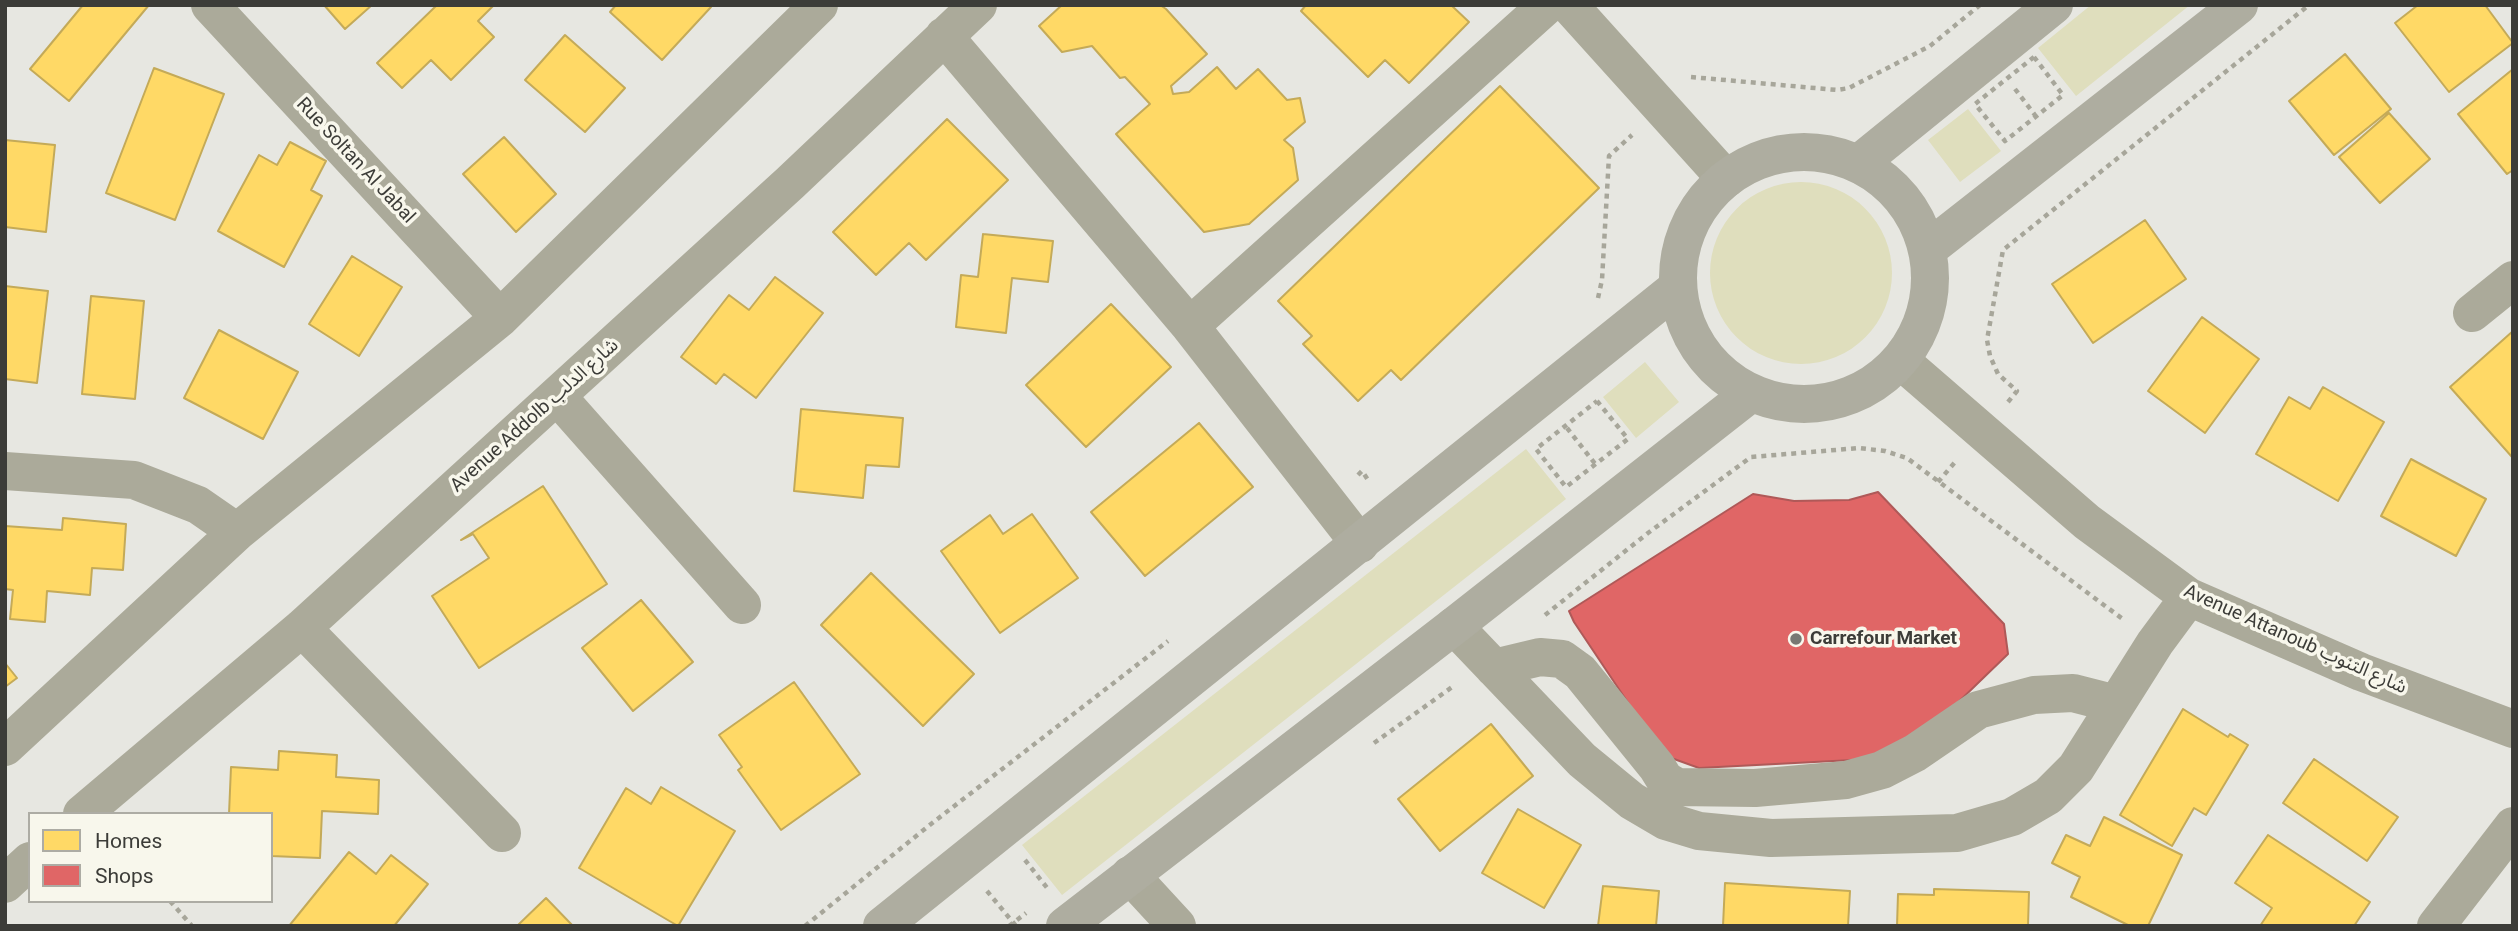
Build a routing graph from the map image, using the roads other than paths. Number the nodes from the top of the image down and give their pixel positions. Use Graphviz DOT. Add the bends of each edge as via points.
graph roads {
  1 [pos="210,5"];
  2 [pos="819,5"];
  3 [pos="978,5"];
  4 [pos="1547,5"];
  5 [pos="1569,5"];
  6 [pos="2054,5"];
  7 [pos="2239,5"];
  8 [pos="944,36"];
  9 [pos="1858,164"];
  10 [pos="1726,179"];
  11 [pos="1928,249"];
  12 [pos="2513,280"];
  13 [pos="1678,287"];
  14 [pos="2472,313"];
  15 [pos="500,318"];
  16 [pos="1190,326"];
  17 [pos="1901,361"];
  18 [pos="1751,393"];
  19 [pos="557,396"];
  20 [pos="5,471"];
  21 [pos="237,532"];
  22 [pos="1360,544"];
  23 [pos="2189,597"];
  24 [pos="742,605"];
  25 [pos="1454,626"];
  26 [pos="302,628"];
  27 [pos="1491,664"];
  28 [pos="2116,704"];
  29 [pos="2513,729"];
  30 [pos="5,747"];
  31 [pos="84,812"];
  32 [pos="2513,826"];
  33 [pos="502,833"];
  34 [pos="28,863"];
  35 [pos="1130,875"];
  36 [pos="5,884"];
  37 [pos="1058,909"];
  38 [pos="881,926"];
  39 [pos="1177,926"];
  40 [pos="2436,926"];
  1 -- 15 [label="street, Rue Soltan Al Jabal"];
  2 -- 15 [label="street"];
  3 -- 8 [label="street, Avenue Addolb شارع الدلب"];
  4 -- 16 [label="street"];
  5 -- 10 [label="street"];
  6 -- 9 [label="main road"];
  7 -- 11 [label="main road"];
  8 -- 16 [label="street"];
  8 -- 19 [label="street, Avenue Addolb شارع الدلب"];
  9 -- 10 [label="main road" via="1825,153 1790,153 1756,161"];
  9 -- 11 [label="main road" via="1903,198"];
  10 -- 13 [label="main road" via="1704,201 1688,227 1679,256"];
  11 -- 17 [label="main road" via="1931,288 1922,326"];
  12 -- 14 [label="street"];
  13 -- 18 [label="main road" via="1685,321 1700,350 1723,375"];
  13 -- 22 [label="main road"];
  15 -- 21 [label="street"];
  16 -- 22 [label="street"];
  17 -- 18 [label="main road" via="1870,387 1832,402 1791,404"];
  17 -- 23 [label="street, Avenue Attanoub شارع التنوب" via="2087,522"];
  18 -- 25 [label="main road"];
  19 -- 24 [label="street"];
  19 -- 26 [label="street, Avenue Addolb شارع الدلب"];
  20 -- 21 [label="street" via="134,480 198,505"];
  21 -- 30 [label="street"];
  22 -- 38 [label="main road"];
  23 -- 28 [label="street"];
  23 -- 29 [label="street, Avenue Attanoub شارع التنوب" via="2361,672"];
  25 -- 27 [label="street"];
  25 -- 35 [label="main road"];
  26 -- 31 [label="street, Avenue Addolb شارع الدلب"];
  26 -- 33 [label="street"];
  27 -- 28 [label="street" via="1539,657 1562,659 1580,672 1665,780 1677,787 1755,788 1846,780 1882,770 1978,710 2034,695 2073,693"];
  27 -- 28 [label="street" via="1582,760 1632,802 1666,821 1699,831 1771,838 1957,833 2012,817 2048,796 2076,768"];
  32 -- 40 [label="street"];
  34 -- 36 [label="street"];
  35 -- 37 [label="main road"];
  35 -- 39 [label="street"];
}
